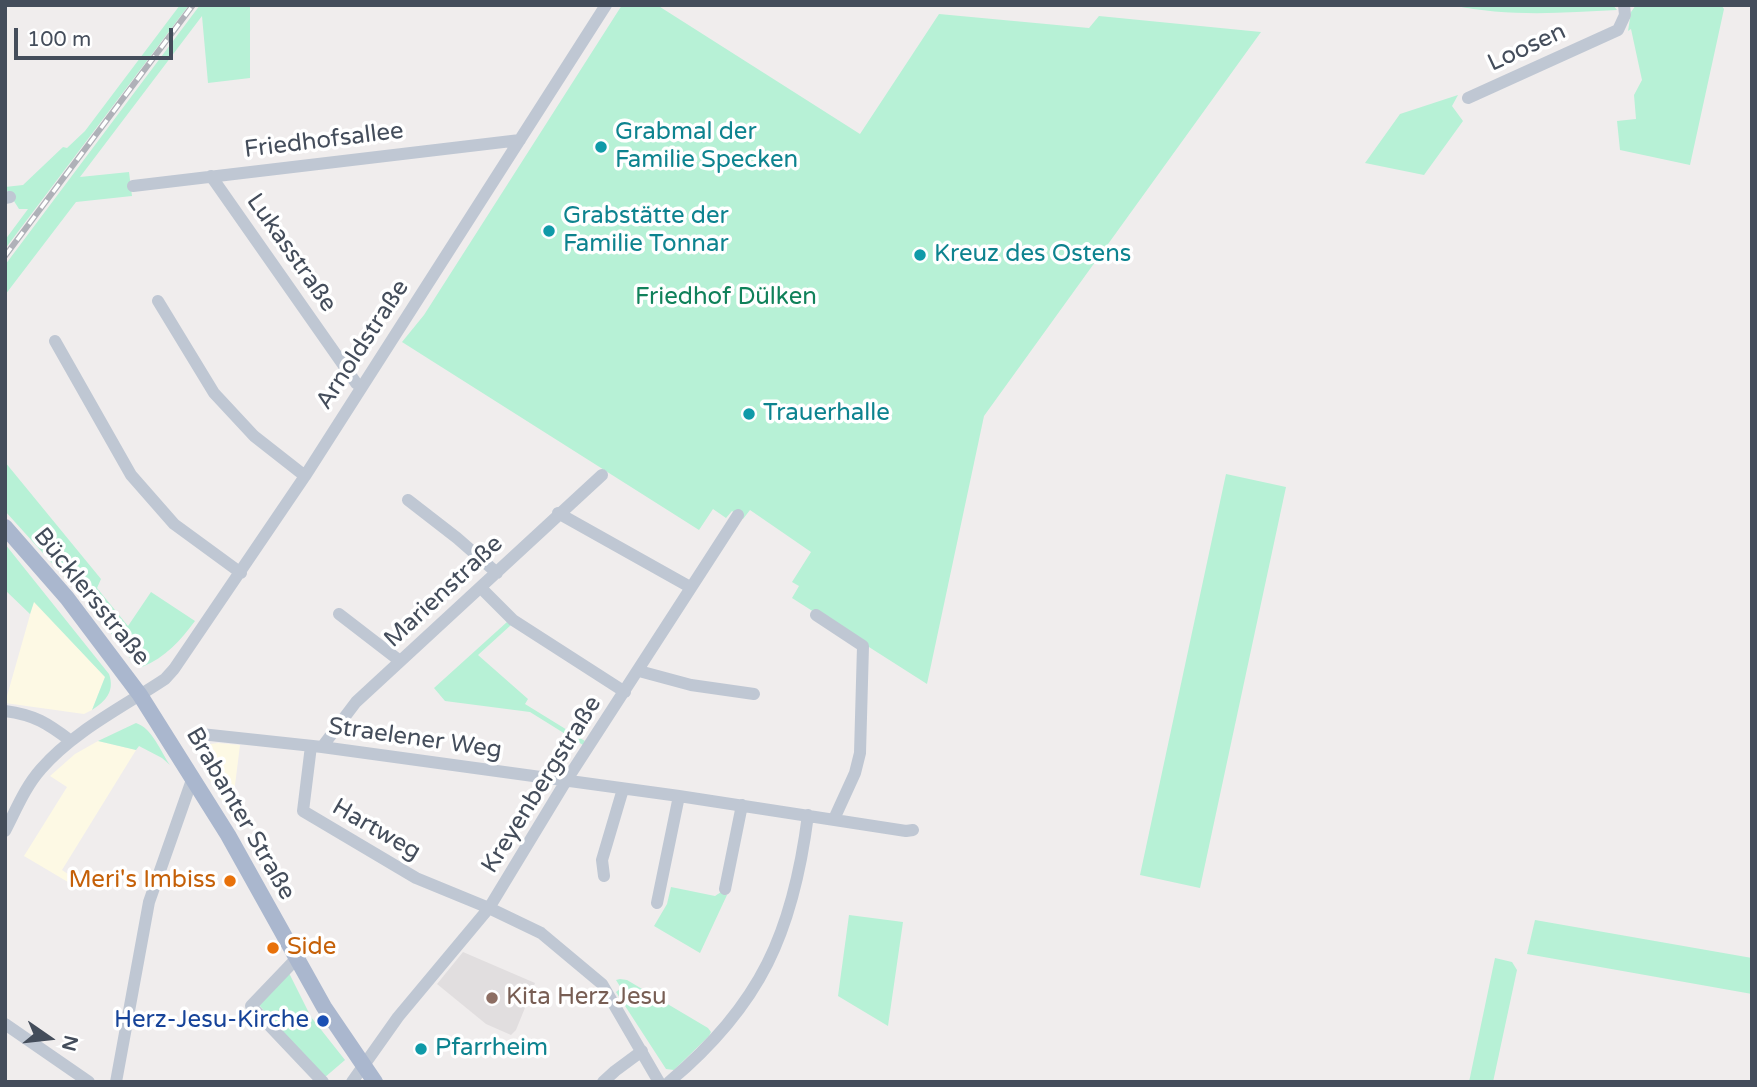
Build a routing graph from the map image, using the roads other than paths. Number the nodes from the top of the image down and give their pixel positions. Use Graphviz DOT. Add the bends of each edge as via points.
graph roads {
  1 [pos="606,5"];
  2 [pos="1624,5"];
  3 [pos="1468,98"];
  4 [pos="520,141"];
  5 [pos="211,176"];
  6 [pos="133,186"];
  7 [pos="158,301"];
  8 [pos="55,341"];
  9 [pos="361,387"];
  10 [pos="306,475"];
  11 [pos="602,475"];
  12 [pos="408,500"];
  13 [pos="558,513"];
  14 [pos="738,515"];
  15 [pos="5,527"];
  16 [pos="241,573"];
  17 [pos="497,573"];
  18 [pos="690,587"];
  19 [pos="481,588"];
  20 [pos="339,614"];
  21 [pos="816,615"];
  22 [pos="400,661"];
  23 [pos="639,671"];
  24 [pos="625,692"];
  25 [pos="754,694"];
  26 [pos="140,695"];
  27 [pos="5,711"];
  28 [pos="201,734"];
  29 [pos="71,741"];
  30 [pos="316,747"];
  31 [pos="192,777"];
  32 [pos="566,781"];
  33 [pos="623,789"];
  34 [pos="679,796"];
  35 [pos="742,805"];
  36 [pos="808,815"];
  37 [pos="834,819"];
  38 [pos="913,830"];
  39 [pos="5,831"];
  40 [pos="604,876"];
  41 [pos="725,889"];
  42 [pos="657,903"];
  43 [pos="489,908"];
  44 [pos="296,959"];
  45 [pos="5,1024"];
  46 [pos="642,1051"];
  47 [pos="365,1066"];
  48 [pos="89,1082"];
  49 [pos="116,1082"];
  50 [pos="323,1082"];
  51 [pos="352,1082"];
  52 [pos="375,1082"];
  53 [pos="603,1082"];
  54 [pos="659,1082"];
  55 [pos="669,1082"];
  1 -- 4 [label="street, Arnoldstraße"];
  2 -- 3 [label="street, Loosen" via="1618,30"];
  4 -- 5 [label="street, Friedhofsallee"];
  4 -- 9 [label="street, Arnoldstraße"];
  5 -- 6 [label="street, Friedhofsallee"];
  5 -- 9 [label="street, Lukasstraße"];
  7 -- 10 [label="street" via="214,393 254,436"];
  8 -- 16 [label="street" via="131,475 174,524"];
  9 -- 10 [label="street, Arnoldstraße"];
  10 -- 16 [label="street, Arnoldstraße"];
  11 -- 13 [label="street, Marienstraße"];
  12 -- 17 [label="street"];
  13 -- 17 [label="street, Marienstraße"];
  13 -- 18 [label="street"];
  14 -- 18 [label="street, Kreyenbergstraße"];
  15 -- 26 [label="main road, Bücklersstraße" via="67,598"];
  16 -- 26 [label="street, Arnoldstraße" via="174,669"];
  17 -- 19 [label="street, Marienstraße"];
  18 -- 23 [label="street, Kreyenbergstraße"];
  19 -- 22 [label="street, Marienstraße"];
  19 -- 24 [label="street" via="513,620"];
  20 -- 22 [label="street"];
  21 -- 37 [label="street" via="863,646 860,754"];
  22 -- 30 [label="street, Marienstraße"];
  23 -- 24 [label="street, Kreyenbergstraße"];
  23 -- 25 [label="street" via="691,685"];
  24 -- 32 [label="street, Kreyenbergstraße"];
  26 -- 29 [label="street, Arnoldstraße"];
  26 -- 31 [label="main road, Brabanter Straße"];
  27 -- 29 [label="street" via="42,720"];
  28 -- 30 [label="street, Straelener Weg"];
  29 -- 39 [label="street, Arnoldstraße" via="40,769"];
  30 -- 32 [label="street, Straelener Weg"];
  30 -- 43 [label="street, Hartweg" via="303,811 416,878"];
  31 -- 44 [label="main road, Brabanter Straße"];
  31 -- 49 [label="street" via="149,902"];
  32 -- 33 [label="street, Straelener Weg"];
  32 -- 43 [label="street, Kreyenbergstraße"];
  33 -- 34 [label="street, Straelener Weg"];
  33 -- 40 [label="street" via="602,860"];
  34 -- 35 [label="street, Straelener Weg"];
  34 -- 42 [label="street"];
  35 -- 36 [label="street, Straelener Weg"];
  35 -- 41 [label="street"];
  36 -- 37 [label="street, Straelener Weg"];
  36 -- 55 [label="street" via="787,919 763,976 721,1031"];
  37 -- 38 [label="street, Straelener Weg"];
  43 -- 46 [label="street" via="541,933 602,984"];
  43 -- 47 [label="street, Kreyenbergstraße" via="398,1017"];
  44 -- 47 [label="main road, Brabanter Straße"];
  44 -- 50 [label="street" via="251,1006"];
  45 -- 48 [label="street"];
  46 -- 53 [label="street"];
  46 -- 54 [label="street"];
  47 -- 51 [label="street, Kreyenbergstraße"];
  47 -- 52 [label="main road, Brabanter Straße"];
}
